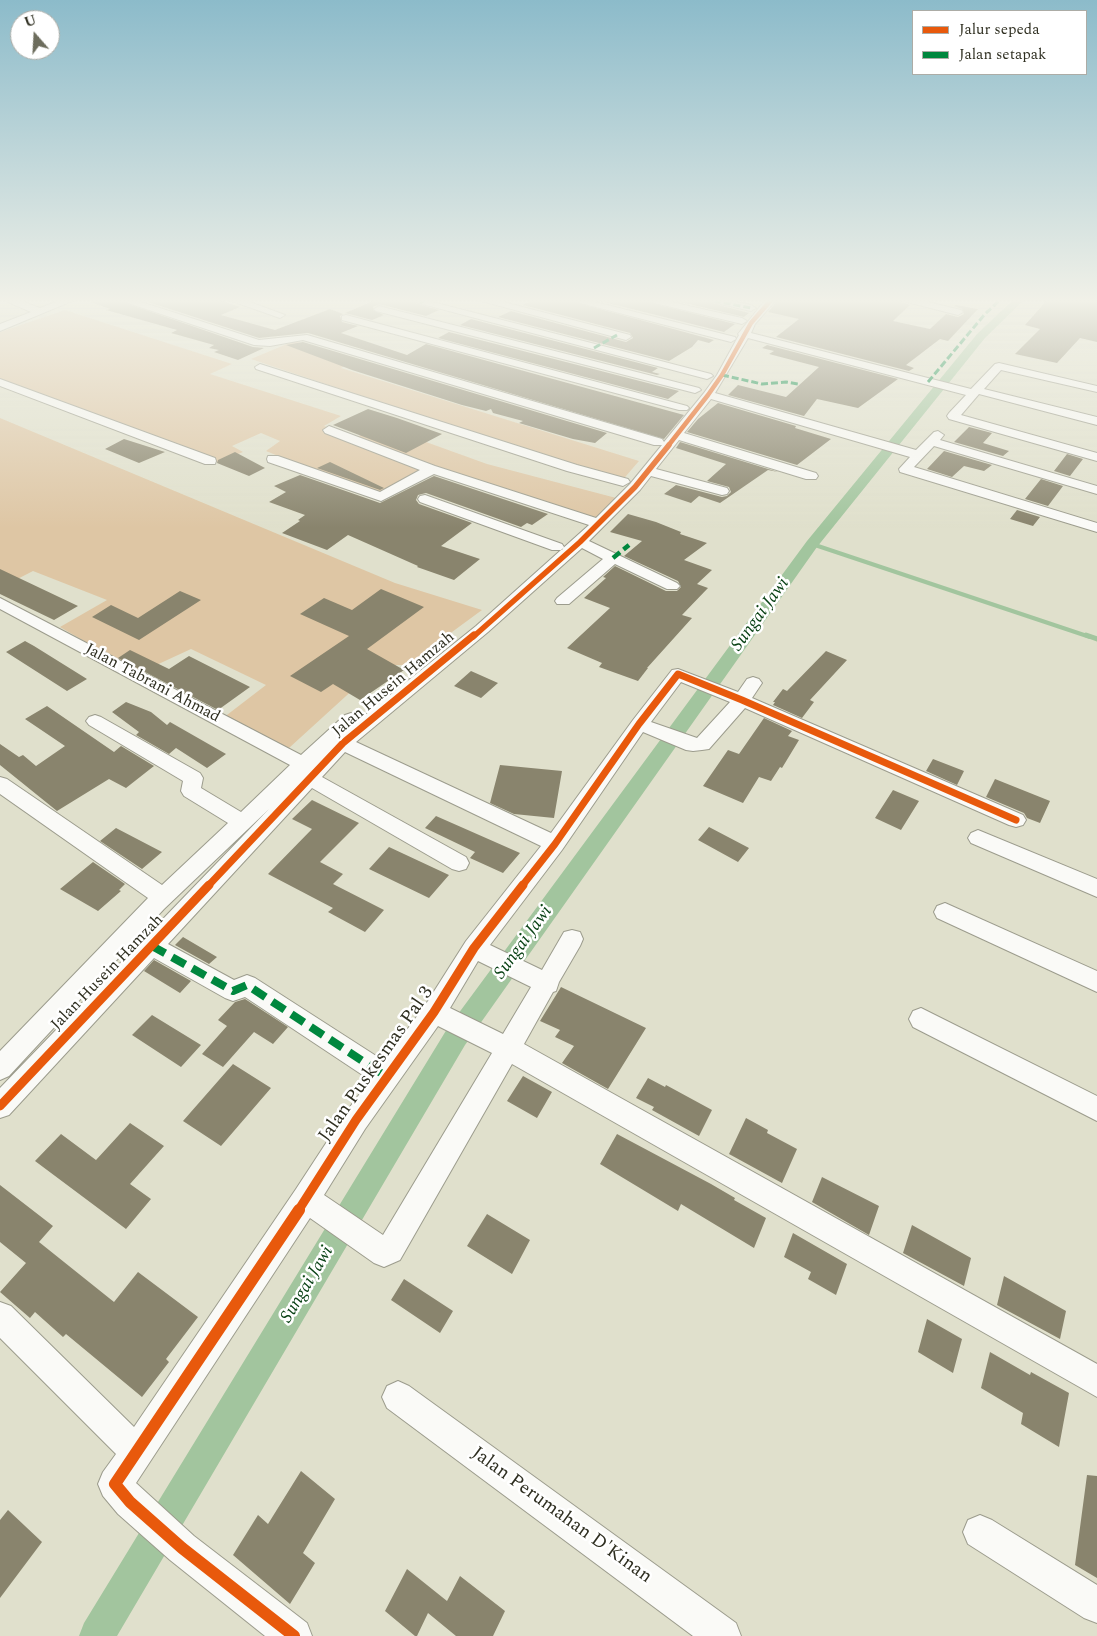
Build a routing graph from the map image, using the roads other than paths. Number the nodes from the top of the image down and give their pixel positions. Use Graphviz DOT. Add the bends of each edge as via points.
graph roads {
  1 [pos="286,375"];
  2 [pos="433,375"];
  3 [pos="561,375"];
  4 [pos="634,375"];
  5 [pos="713,375"];
  6 [pos="909,375"];
  7 [pos="990,375"];
  8 [pos="1040,375"];
  9 [pos="0,382"];
  10 [pos="1097,389"];
  11 [pos="975,392"];
  12 [pos="702,393"];
  13 [pos="683,408"];
  14 [pos="1097,421"];
  15 [pos="329,430"];
  16 [pos="677,435"];
  17 [pos="658,442"];
  18 [pos="918,455"];
  19 [pos="1097,457"];
  20 [pos="272,459"];
  21 [pos="210,461"];
  22 [pos="433,470"];
  23 [pos="649,471"];
  24 [pos="811,476"];
  25 [pos="623,482"];
  26 [pos="722,490"];
  27 [pos="1097,490"];
  28 [pos="425,499"];
  29 [pos="592,521"];
  30 [pos="1097,528"];
  31 [pos="580,542"];
  32 [pos="557,546"];
  33 [pos="613,558"];
  34 [pos="672,586"];
  35 [pos="563,601"];
  36 [pos="0,603"];
  37 [pos="753,684"];
  38 [pos="742,700"];
  39 [pos="95,720"];
  40 [pos="645,727"];
  41 [pos="343,743"];
  42 [pos="306,771"];
  43 [pos="0,784"];
  44 [pos="1016,820"];
  45 [pos="242,822"];
  46 [pos="978,838"];
  47 [pos="555,844"];
  48 [pos="460,864"];
  49 [pos="1097,888"];
  50 [pos="163,896"];
  51 [pos="945,912"];
  52 [pos="572,940"];
  53 [pos="152,946"];
  54 [pos="483,952"];
  55 [pos="1097,982"];
  56 [pos="548,984"];
  57 [pos="434,1012"];
  58 [pos="921,1019"];
  59 [pos="508,1049"];
  60 [pos="0,1068"];
  61 [pos="387,1077"];
  62 [pos="0,1106"];
  63 [pos="1097,1109"];
  64 [pos="317,1206"];
  65 [pos="0,1317"];
  66 [pos="1097,1382"];
  67 [pos="398,1397"];
  68 [pos="136,1451"];
  69 [pos="980,1532"];
  70 [pos="1097,1605"];
  71 [pos="294,1636"];
  72 [pos="724,1636"];
  1 -- 25 [label="street"];
  2 -- 17 [label="street"];
  3 -- 13 [label="street"];
  4 -- 12 [label="street"];
  5 -- 12 [label="street, Jalan Husein Hamzah"];
  6 -- 11 [label="street"];
  7 -- 11 [label="street"];
  8 -- 10 [label="street"];
  9 -- 21 [label="street"];
  11 -- 14 [label="street"];
  11 -- 19 [label="street" via="953,416"];
  12 -- 13 [label="street, Jalan Husein Hamzah"];
  12 -- 16 [label="street, Jalan Husein Hamzah"];
  12 -- 18 [label="street"];
  13 -- 17 [label="street, Jalan Husein Hamzah"];
  15 -- 22 [label="street"];
  16 -- 23 [label="street, Jalan Husein Hamzah"];
  16 -- 24 [label="street"];
  17 -- 25 [label="street, Jalan Husein Hamzah"];
  18 -- 27 [label="street" via="934,438"];
  18 -- 30 [label="street" via="905,469"];
  20 -- 22 [label="street" via="381,497"];
  22 -- 29 [label="street"];
  23 -- 26 [label="street"];
  23 -- 29 [label="street, Jalan Husein Hamzah" via="636,487"];
  25 -- 29 [label="street, Jalan Husein Hamzah"];
  28 -- 32 [label="street"];
  29 -- 31 [label="street, Jalan Husein Hamzah"];
  29 -- 32 [label="street, Jalan Husein Hamzah"];
  31 -- 33 [label="street"];
  31 -- 41 [label="street, Jalan Husein Hamzah" via="456,651"];
  32 -- 42 [label="street, Jalan Husein Hamzah" via="444,646 330,737"];
  33 -- 34 [label="street"];
  33 -- 35 [label="street"];
  36 -- 42 [label="street, Jalan Tabrani Ahmad"];
  37 -- 38 [label="street"];
  38 -- 40 [label="street" via="702,744 693,745"];
  38 -- 40 [label="street, Jalan Puskesmas Pal 3" via="683,676"];
  38 -- 44 [label="street"];
  39 -- 45 [label="street" via="193,778 191,792"];
  40 -- 47 [label="street, Jalan Puskesmas Pal 3"];
  41 -- 42 [label="street, Jalan Husein Hamzah"];
  41 -- 47 [label="street"];
  42 -- 45 [label="street, Jalan Husein Hamzah"];
  42 -- 48 [label="street, Jalan Tabrani Ahmad"];
  42 -- 53 [label="street, Jalan Husein Hamzah"];
  43 -- 50 [label="street"];
  45 -- 50 [label="street, Jalan Husein Hamzah"];
  46 -- 49 [label="street"];
  47 -- 54 [label="street, Jalan Puskesmas Pal 3"];
  50 -- 60 [label="street, Jalan Husein Hamzah"];
  51 -- 55 [label="street"];
  52 -- 56 [label="street"];
  53 -- 61 [label="street" via="233,991 247,985"];
  53 -- 62 [label="street, Jalan Husein Hamzah"];
  54 -- 56 [label="street"];
  54 -- 57 [label="street, Jalan Puskesmas Pal 3"];
  56 -- 59 [label="street"];
  57 -- 59 [label="street"];
  57 -- 61 [label="street, Jalan Puskesmas Pal 3"];
  58 -- 63 [label="street"];
  59 -- 64 [label="street" via="390,1250 384,1253"];
  59 -- 66 [label="street"];
  61 -- 64 [label="street, Jalan Puskesmas Pal 3" via="356,1120"];
  64 -- 68 [label="street, Jalan Puskesmas Pal 3"];
  65 -- 68 [label="street"];
  67 -- 72 [label="street, Jalan Perumahan D'Kinan"];
  68 -- 71 [label="street, Jalan Puskesmas Pal 3" via="123,1493 182,1548"];
  69 -- 70 [label="street"];
}
